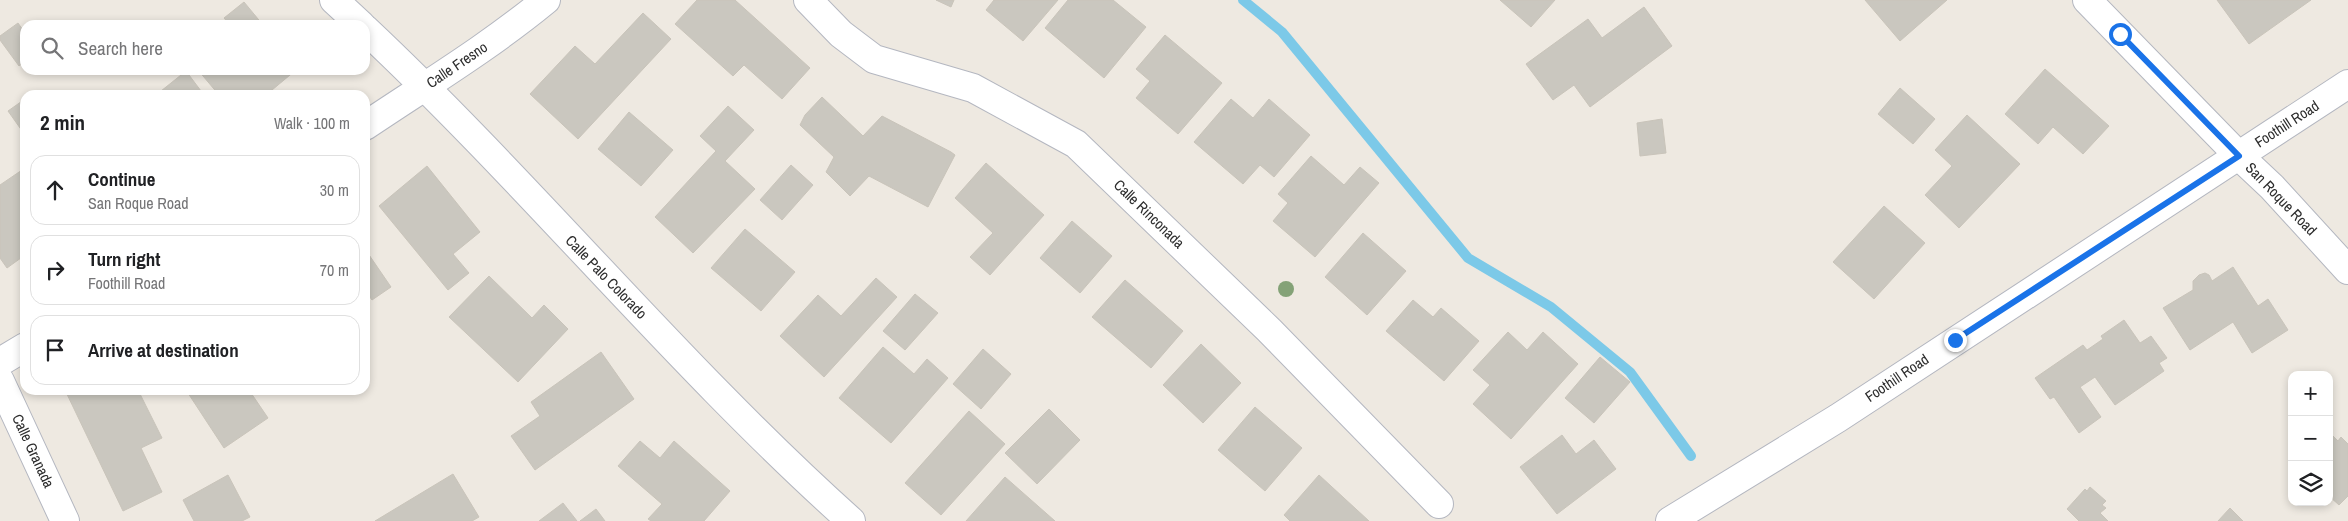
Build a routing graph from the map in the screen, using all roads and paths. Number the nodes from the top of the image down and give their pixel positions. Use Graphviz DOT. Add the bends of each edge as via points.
graph roads {
  1 [pos="334,0"];
  2 [pos="546,0"];
  3 [pos="808,0"];
  4 [pos="2087,0"];
  5 [pos="356,20"];
  6 [pos="370,34"];
  7 [pos="2348,84"];
  8 [pos="426,86"];
  9 [pos="370,123"];
  10 [pos="2239,156"];
  11 [pos="2348,270"];
  12 [pos="20,350"];
  13 [pos="0,362"];
  14 [pos="0,381"];
  15 [pos="1440,504"];
  16 [pos="846,520"];
  17 [pos="66,521"];
  18 [pos="1670,521"];
  1 -- 5 [label="street"];
  2 -- 8 [label="street, Calle Fresno" via="511,29"];
  3 -- 15 [label="street, Calle Rinconada" via="841,34 874,58 973,88 1076,144 1268,330"];
  4 -- 10 [label="street, San Roque Road"];
  6 -- 8 [label="street, Calle Palo Colorado"];
  7 -- 10 [label="street, Foothill Road"];
  8 -- 9 [label="street, Calle Fresno"];
  8 -- 16 [label="street, Calle Palo Colorado" via="628,301"];
  10 -- 11 [label="street, San Roque Road"];
  10 -- 18 [label="street, Foothill Road" via="1838,418"];
  12 -- 13 [label="street"];
  14 -- 17 [label="street, Calle Granada"];
}
